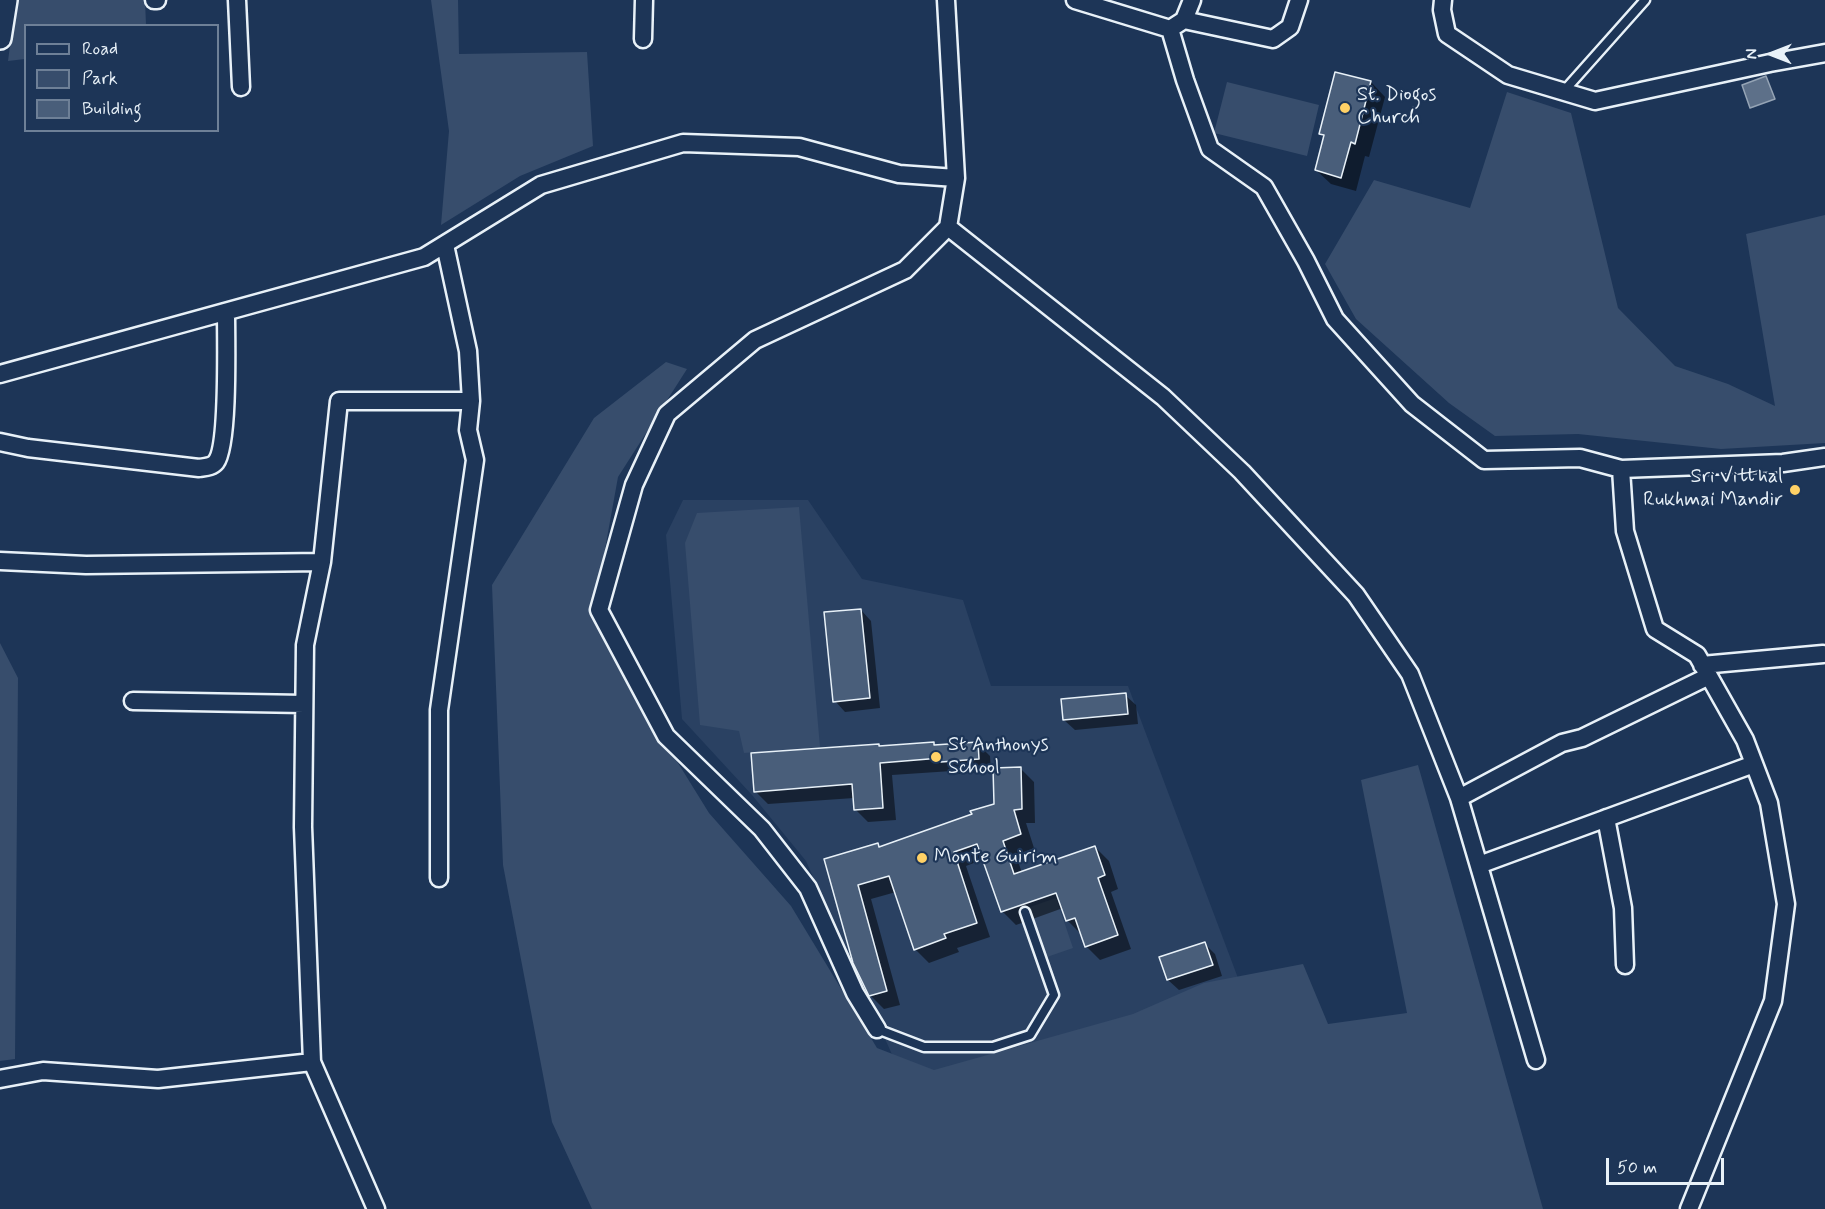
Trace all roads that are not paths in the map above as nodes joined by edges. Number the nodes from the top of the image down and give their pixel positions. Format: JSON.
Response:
{"nodes":[{"id":1,"x":6,"y":0,"type":"edge"},
{"id":2,"x":237,"y":0,"type":"edge"},
{"id":3,"x":644,"y":0,"type":"edge"},
{"id":4,"x":946,"y":0,"type":"edge"},
{"id":5,"x":1074,"y":0,"type":"edge"},
{"id":6,"x":1192,"y":0,"type":"edge"},
{"id":7,"x":1299,"y":0,"type":"edge"},
{"id":8,"x":1443,"y":0,"type":"edge"},
{"id":9,"x":1645,"y":0,"type":"edge"},
{"id":10,"x":1177,"y":24,"type":"junction"},
{"id":11,"x":0,"y":38,"type":"edge"},
{"id":12,"x":643,"y":39,"type":"dead end"},
{"id":13,"x":1825,"y":53,"type":"edge"},
{"id":14,"x":241,"y":87,"type":"dead end"},
{"id":15,"x":1564,"y":92,"type":"junction"},
{"id":16,"x":956,"y":178,"type":"junction"},
{"id":17,"x":948,"y":227,"type":"junction"},
{"id":18,"x":445,"y":244,"type":"junction"},
{"id":19,"x":226,"y":312,"type":"junction"},
{"id":20,"x":0,"y":374,"type":"edge"},
{"id":21,"x":471,"y":401,"type":"junction"},
{"id":22,"x":0,"y":442,"type":"edge"},
{"id":23,"x":1825,"y":457,"type":"edge"},
{"id":24,"x":1620,"y":469,"type":"junction"},
{"id":25,"x":0,"y":561,"type":"edge"},
{"id":26,"x":322,"y":562,"type":"junction"},
{"id":27,"x":1823,"y":654,"type":"dead end"},
{"id":28,"x":1706,"y":671,"type":"junction"},
{"id":29,"x":133,"y":701,"type":"dead end"},
{"id":30,"x":304,"y":704,"type":"junction"},
{"id":31,"x":1754,"y":764,"type":"junction"},
{"id":32,"x":1459,"y":798,"type":"junction"},
{"id":33,"x":1606,"y":818,"type":"junction"},
{"id":34,"x":1479,"y":865,"type":"junction"},
{"id":35,"x":439,"y":878,"type":"dead end"},
{"id":36,"x":1025,"y":912,"type":"dead end"},
{"id":37,"x":1625,"y":965,"type":"dead end"},
{"id":38,"x":877,"y":1029,"type":"joint"},
{"id":39,"x":1536,"y":1060,"type":"dead end"},
{"id":40,"x":312,"y":1062,"type":"junction"},
{"id":41,"x":0,"y":1079,"type":"edge"},
{"id":42,"x":376,"y":1209,"type":"edge"},
{"id":43,"x":1689,"y":1209,"type":"edge"}],
"edges":[{"from":1,"to":11,"type":"street"},
{"from":2,"to":14,"type":"street"},
{"from":3,"to":12,"type":"street"},
{"from":4,"to":16,"type":"street"},
{"from":5,"to":10,"type":"street"},
{"from":6,"to":10,"type":"street"},
{"from":7,"to":10,"type":"street"},
{"from":8,"to":15,"type":"street"},
{"from":9,"to":15,"type":"lane"},
{"from":10,"to":24,"type":"street"},
{"from":13,"to":15,"type":"street"},
{"from":16,"to":17,"type":"street"},
{"from":16,"to":18,"type":"street"},
{"from":17,"to":32,"type":"street"},
{"from":17,"to":38,"type":"street"},
{"from":18,"to":19,"type":"street"},
{"from":18,"to":21,"type":"street"},
{"from":19,"to":20,"type":"street"},
{"from":19,"to":22,"type":"street"},
{"from":21,"to":26,"type":"street"},
{"from":21,"to":35,"type":"street"},
{"from":23,"to":24,"type":"street"},
{"from":24,"to":28,"type":"street"},
{"from":25,"to":26,"type":"street"},
{"from":26,"to":30,"type":"street"},
{"from":27,"to":28,"type":"street"},
{"from":28,"to":31,"type":"street"},
{"from":28,"to":32,"type":"street"},
{"from":29,"to":30,"type":"street"},
{"from":30,"to":40,"type":"street"},
{"from":31,"to":33,"type":"street"},
{"from":31,"to":43,"type":"street"},
{"from":32,"to":34,"type":"street"},
{"from":33,"to":34,"type":"street"},
{"from":33,"to":37,"type":"street"},
{"from":34,"to":39,"type":"street"},
{"from":36,"to":38,"type":"lane"},
{"from":40,"to":41,"type":"street"},
{"from":40,"to":42,"type":"street"}]}
